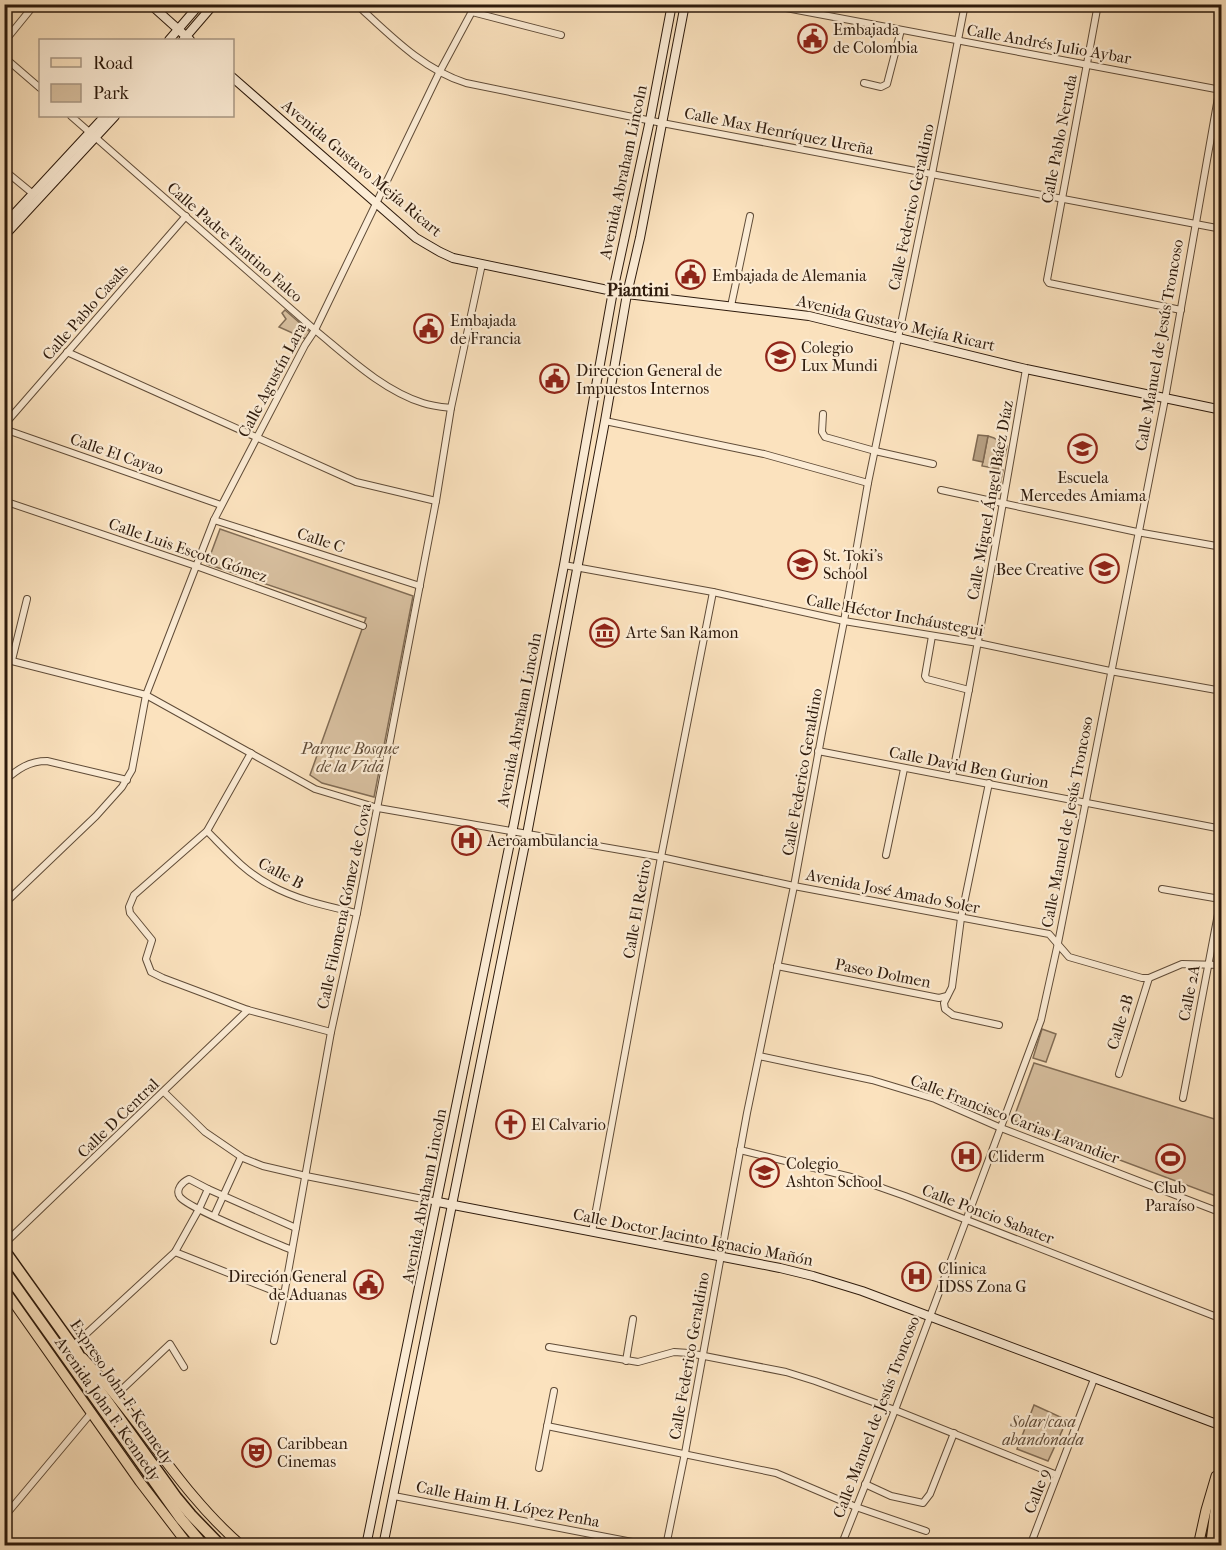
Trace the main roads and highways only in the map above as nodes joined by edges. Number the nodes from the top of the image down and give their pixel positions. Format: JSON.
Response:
{"nodes":[{"id":1,"x":150,"y":4,"type":"edge"},
{"id":2,"x":200,"y":4,"type":"edge"},
{"id":3,"x":214,"y":4,"type":"edge"},
{"id":4,"x":672,"y":4,"type":"edge"},
{"id":5,"x":685,"y":4,"type":"edge"},
{"id":6,"x":178,"y":30,"type":"junction"},
{"id":7,"x":170,"y":39,"type":"edge"},
{"id":8,"x":187,"y":39,"type":"edge"},
{"id":9,"x":234,"y":79,"type":"edge"},
{"id":10,"x":104,"y":117,"type":"edge"},
{"id":11,"x":114,"y":117,"type":"edge"},
{"id":12,"x":93,"y":134,"type":"junction"},
{"id":13,"x":4,"y":225,"type":"edge"},
{"id":14,"x":4,"y":236,"type":"edge"},
{"id":15,"x":613,"y":291,"type":"junction"},
{"id":16,"x":627,"y":294,"type":"junction"},
{"id":17,"x":1221,"y":410,"type":"edge"},
{"id":18,"x":438,"y":1202,"type":"junction"},
{"id":19,"x":453,"y":1205,"type":"junction"},
{"id":20,"x":4,"y":1250,"type":"edge"},
{"id":21,"x":4,"y":1270,"type":"edge"},
{"id":22,"x":4,"y":1289,"type":"edge"},
{"id":23,"x":75,"y":1349,"type":"junction"},
{"id":24,"x":1221,"y":1426,"type":"edge"},
{"id":25,"x":1221,"y":1460,"type":"edge"},
{"id":26,"x":187,"y":1545,"type":"edge"},
{"id":27,"x":204,"y":1545,"type":"edge"},
{"id":28,"x":221,"y":1545,"type":"edge"},
{"id":29,"x":242,"y":1545,"type":"edge"},
{"id":30,"x":366,"y":1545,"type":"edge"},
{"id":31,"x":383,"y":1545,"type":"edge"},
{"id":32,"x":1198,"y":1545,"type":"edge"},
{"id":33,"x":1211,"y":1545,"type":"edge"}],
"edges":[{"from":1,"to":6,"type":"main road"},
{"from":2,"to":6,"type":"main road"},
{"from":3,"to":8,"type":"main road"},
{"from":4,"to":15,"type":"main road","name":"Avenida Abraham Lincoln"},
{"from":5,"to":16,"type":"main road","name":"Avenida Abraham Lincoln"},
{"from":6,"to":7,"type":"main road"},
{"from":6,"to":8,"type":"main road"},
{"from":9,"to":15,"type":"main road","name":"Avenida Gustavo Mejía Ricart"},
{"from":10,"to":12,"type":"main road"},
{"from":11,"to":12,"type":"main road"},
{"from":12,"to":13,"type":"main road"},
{"from":12,"to":14,"type":"main road"},
{"from":15,"to":16,"type":"main road","name":"Avenida Gustavo Mejía Ricart"},
{"from":15,"to":18,"type":"main road","name":"Avenida Abraham Lincoln"},
{"from":16,"to":17,"type":"main road","name":"Avenida Gustavo Mejía Ricart"},
{"from":16,"to":19,"type":"main road","name":"Avenida Abraham Lincoln"},
{"from":18,"to":19,"type":"main road","name":"Calle Doctor Jacinto Ignacio Mañón"},
{"from":18,"to":30,"type":"main road","name":"Avenida Abraham Lincoln"},
{"from":19,"to":24,"type":"main road","name":"Calle Doctor Jacinto Ignacio Mañón"},
{"from":19,"to":31,"type":"main road","name":"Avenida Abraham Lincoln"},
{"from":20,"to":23,"type":"highway","name":"Expreso John F. Kennedy"},
{"from":21,"to":27,"type":"highway","name":"Expreso John F. Kennedy"},
{"from":22,"to":26,"type":"main road","name":"Avenida John F. Kennedy"},
{"from":23,"to":28,"type":"highway","name":"Expreso John F. Kennedy"},
{"from":23,"to":29,"type":"main road","name":"Avenida John F. Kennedy"},
{"from":25,"to":32,"type":"main road"},
{"from":25,"to":33,"type":"highway"}]}
